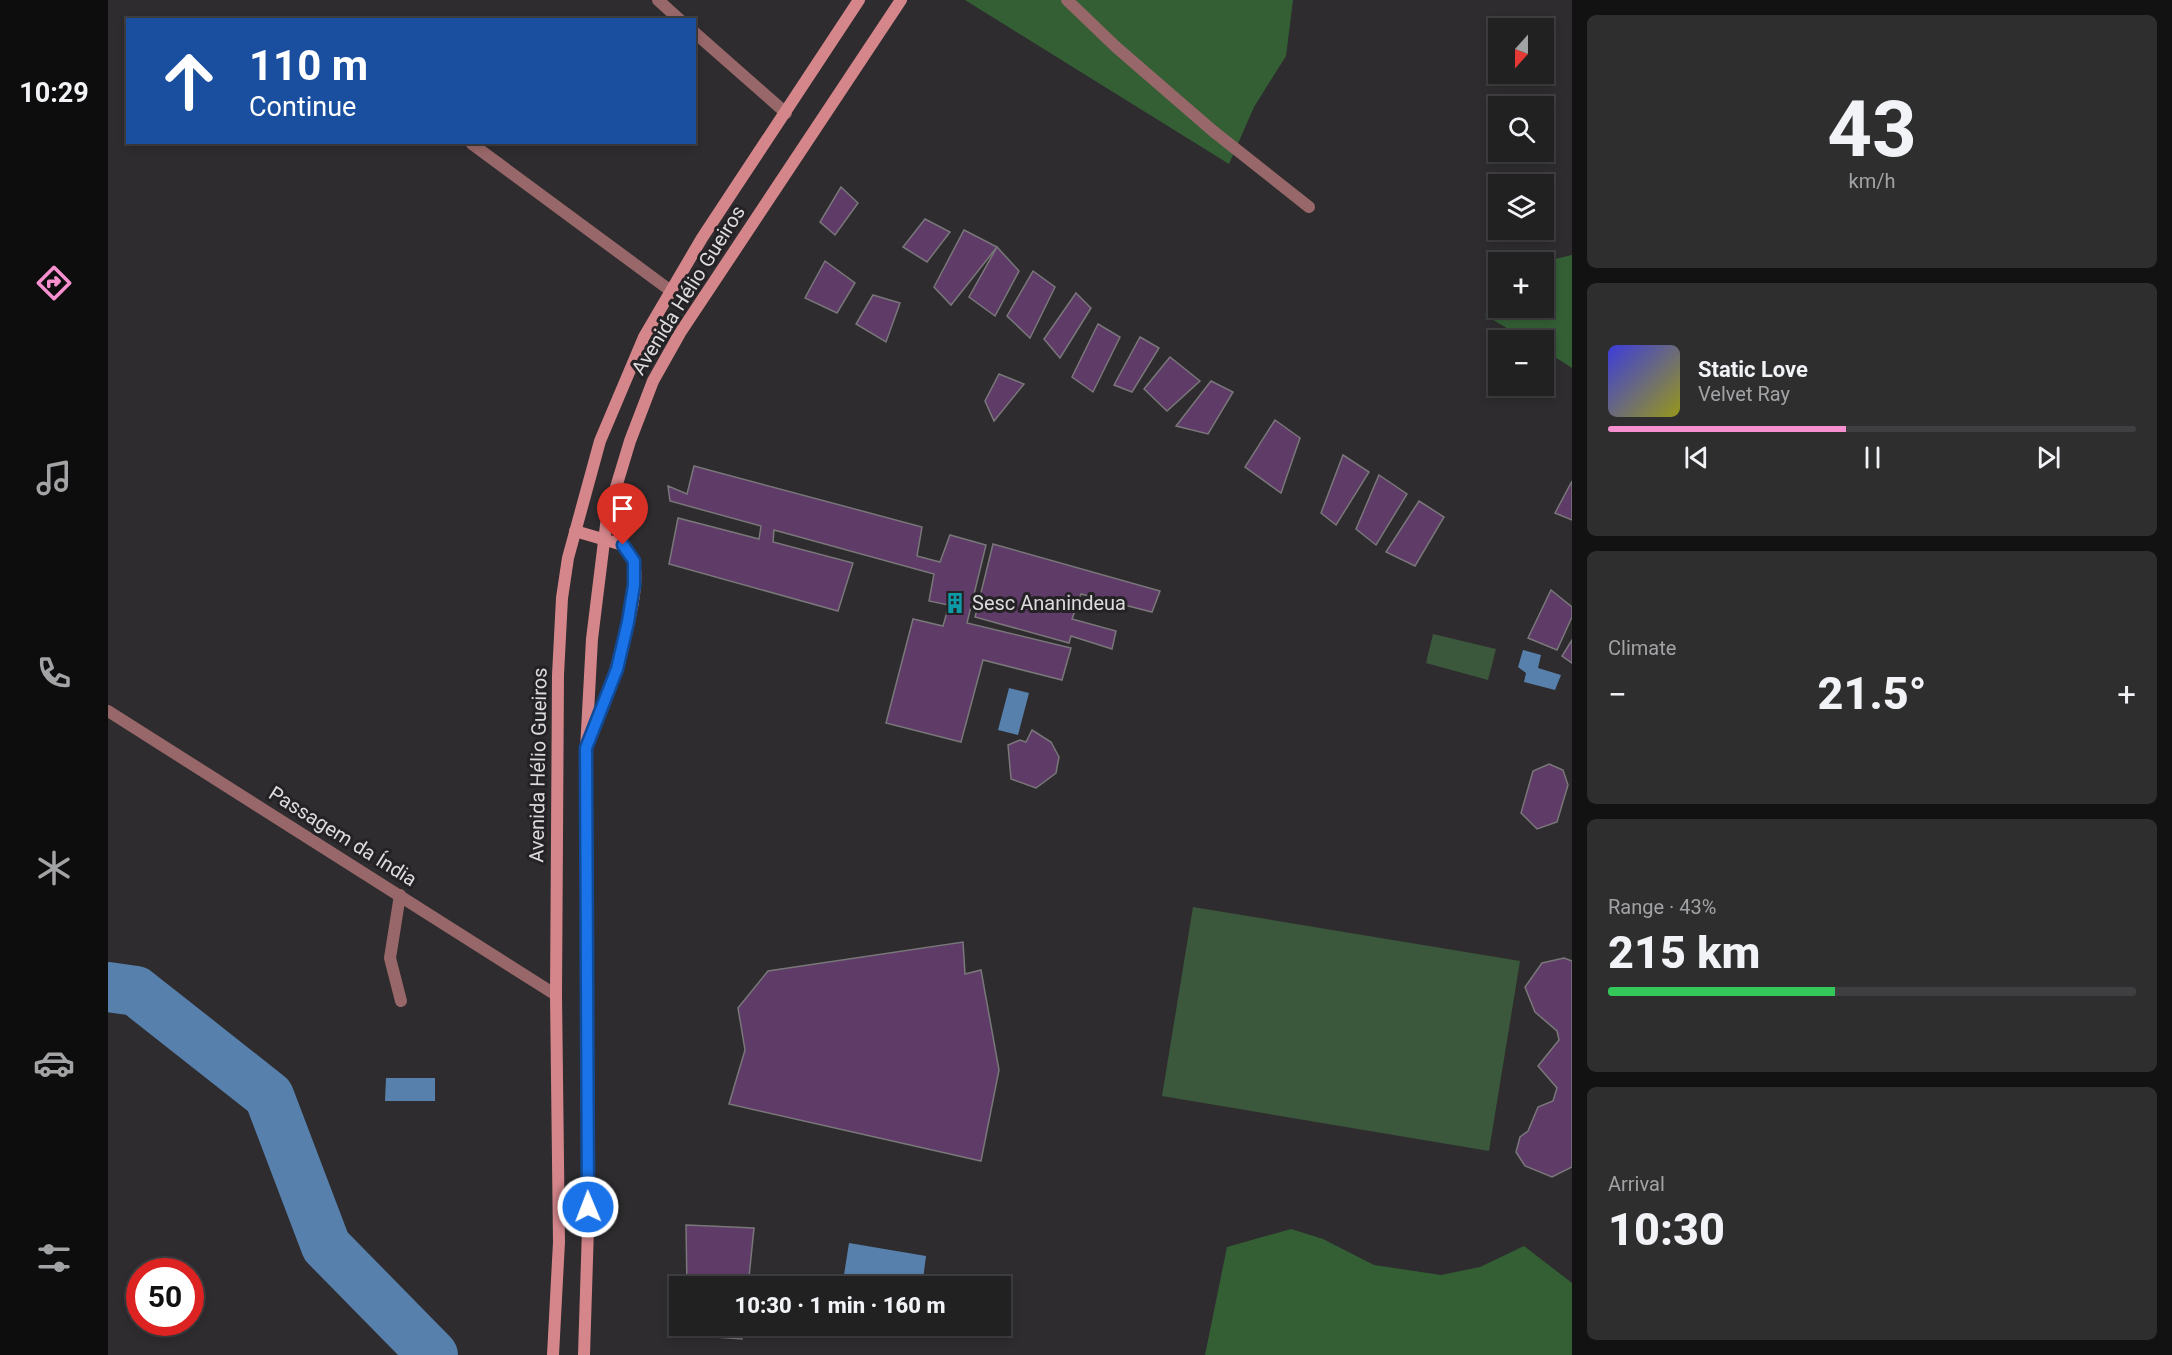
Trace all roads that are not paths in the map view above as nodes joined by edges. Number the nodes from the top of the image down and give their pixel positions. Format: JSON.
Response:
{"nodes":[{"id":1,"x":658,"y":0,"type":"edge"},
{"id":2,"x":859,"y":0,"type":"edge"},
{"id":3,"x":901,"y":0,"type":"edge"},
{"id":4,"x":1067,"y":0,"type":"edge"},
{"id":5,"x":678,"y":18,"type":"edge"},
{"id":6,"x":696,"y":34,"type":"edge"},
{"id":7,"x":786,"y":113,"type":"junction"},
{"id":8,"x":472,"y":144,"type":"dead end"},
{"id":9,"x":1309,"y":207,"type":"dead end"},
{"id":10,"x":671,"y":291,"type":"junction"},
{"id":11,"x":575,"y":531,"type":"junction"},
{"id":12,"x":603,"y":540,"type":"junction"},
{"id":13,"x":108,"y":711,"type":"edge"},
{"id":14,"x":586,"y":748,"type":"junction"},
{"id":15,"x":400,"y":895,"type":"junction"},
{"id":16,"x":556,"y":995,"type":"junction"},
{"id":17,"x":400,"y":1001,"type":"dead end"},
{"id":18,"x":553,"y":1355,"type":"edge"},
{"id":19,"x":584,"y":1355,"type":"edge"}],
"edges":[{"from":1,"to":5,"type":"street"},
{"from":2,"to":7,"type":"main road","name":"Avenida Hélio Gueiros"},
{"from":3,"to":12,"type":"main road","name":"Avenida Hélio Gueiros"},
{"from":4,"to":9,"type":"street"},
{"from":6,"to":7,"type":"street"},
{"from":7,"to":10,"type":"main road","name":"Avenida Hélio Gueiros"},
{"from":8,"to":10,"type":"street"},
{"from":10,"to":11,"type":"main road","name":"Avenida Hélio Gueiros"},
{"from":11,"to":12,"type":"main road"},
{"from":11,"to":16,"type":"main road","name":"Avenida Hélio Gueiros"},
{"from":12,"to":14,"type":"main road","name":"Avenida Hélio Gueiros"},
{"from":12,"to":14,"type":"main road"},
{"from":13,"to":15,"type":"street","name":"Passagem da Índia"},
{"from":14,"to":19,"type":"main road","name":"Avenida Hélio Gueiros"},
{"from":15,"to":16,"type":"street","name":"Passagem da Índia"},
{"from":15,"to":17,"type":"street"},
{"from":16,"to":18,"type":"main road","name":"Avenida Hélio Gueiros"}]}
